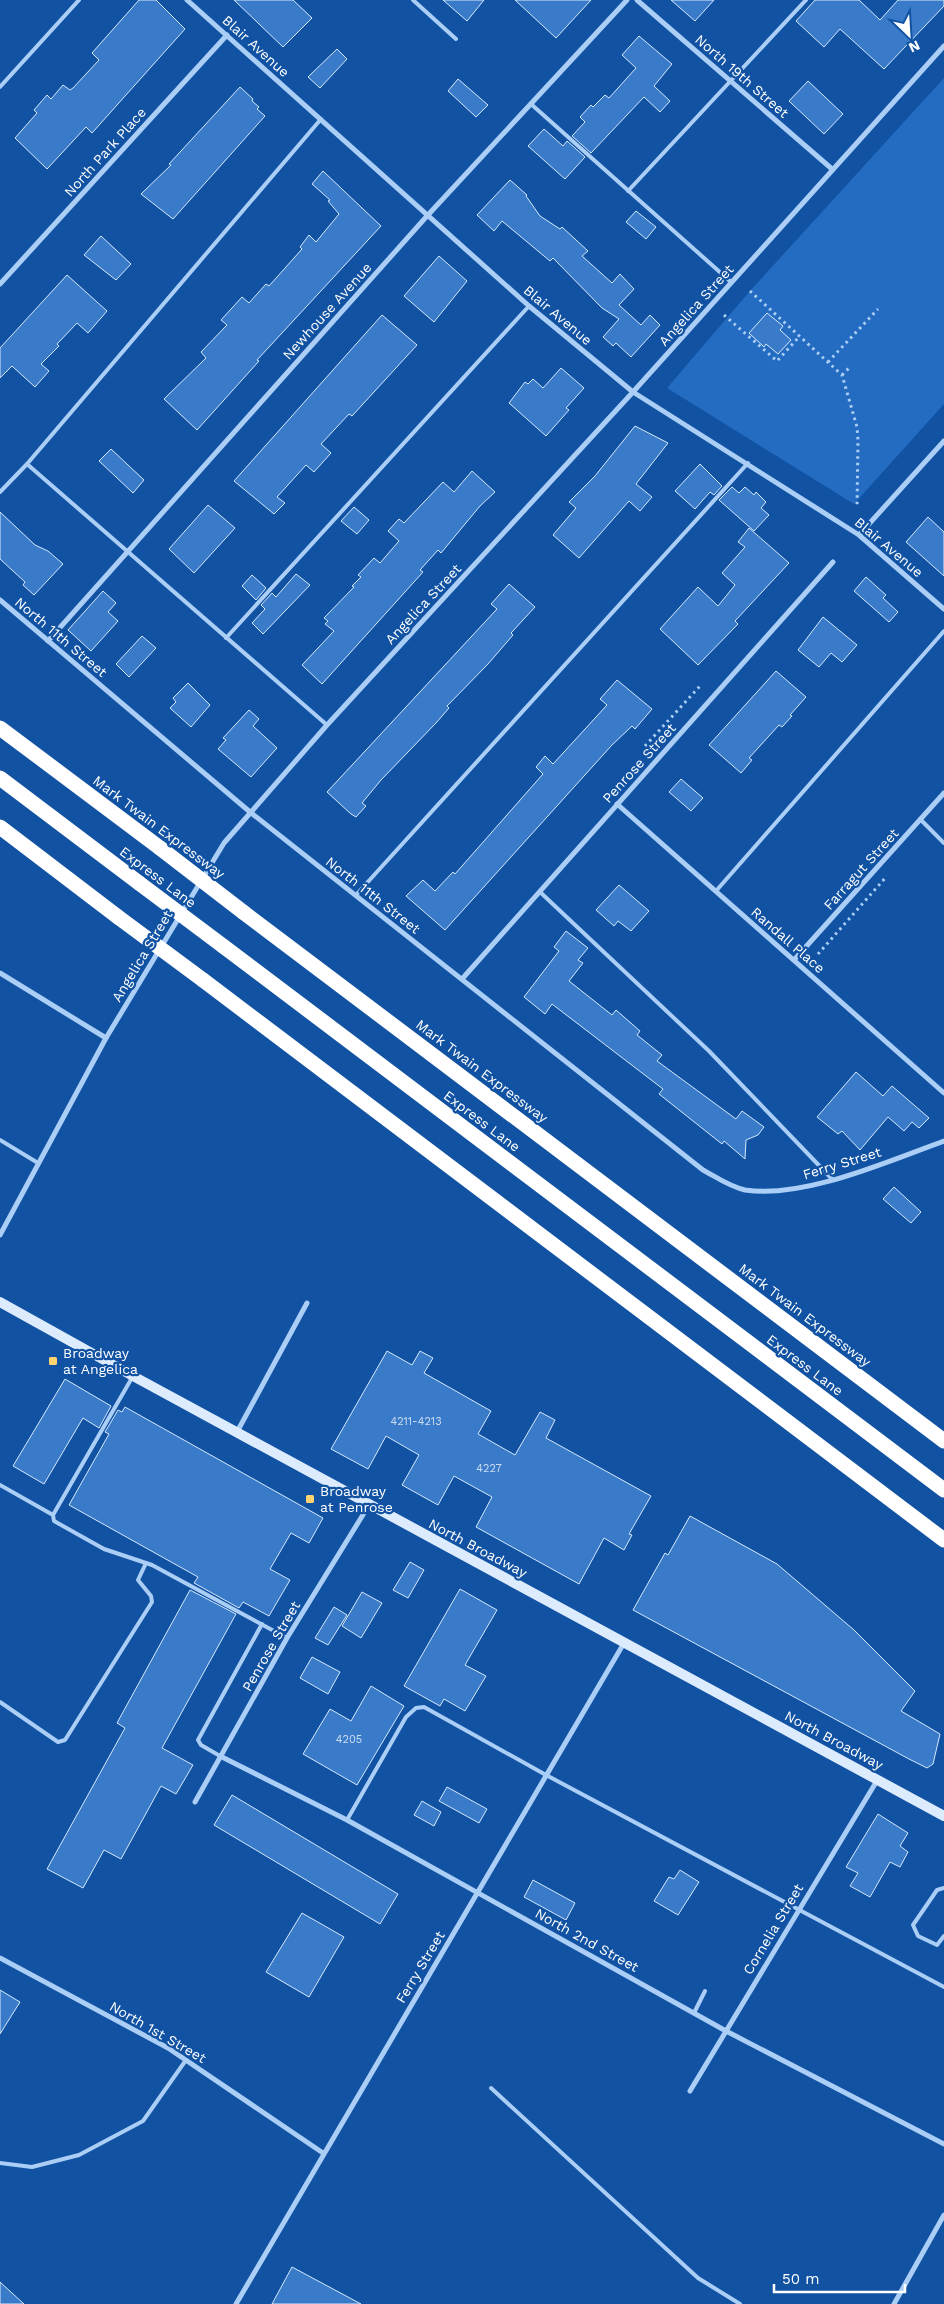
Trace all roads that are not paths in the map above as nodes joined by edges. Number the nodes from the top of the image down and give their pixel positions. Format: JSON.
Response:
{"nodes":[{"id":1,"x":79,"y":0,"type":"edge"},
{"id":2,"x":187,"y":0,"type":"edge"},
{"id":3,"x":413,"y":0,"type":"edge"},
{"id":4,"x":627,"y":0,"type":"edge"},
{"id":5,"x":637,"y":0,"type":"edge"},
{"id":6,"x":806,"y":0,"type":"edge"},
{"id":7,"x":226,"y":35,"type":"junction"},
{"id":8,"x":456,"y":39,"type":"dead end"},
{"id":9,"x":944,"y":46,"type":"edge"},
{"id":10,"x":730,"y":81,"type":"junction"},
{"id":11,"x":0,"y":87,"type":"edge"},
{"id":12,"x":531,"y":104,"type":"junction"},
{"id":13,"x":321,"y":119,"type":"junction"},
{"id":14,"x":832,"y":170,"type":"junction"},
{"id":15,"x":628,"y":191,"type":"junction"},
{"id":16,"x":428,"y":216,"type":"junction"},
{"id":17,"x":732,"y":282,"type":"junction"},
{"id":18,"x":0,"y":284,"type":"edge"},
{"id":19,"x":529,"y":306,"type":"junction"},
{"id":20,"x":633,"y":392,"type":"junction"},
{"id":21,"x":944,"y":441,"type":"edge"},
{"id":22,"x":748,"y":463,"type":"junction"},
{"id":23,"x":27,"y":464,"type":"junction"},
{"id":24,"x":0,"y":492,"type":"edge"},
{"id":25,"x":859,"y":535,"type":"junction"},
{"id":26,"x":127,"y":551,"type":"junction"},
{"id":27,"x":833,"y":562,"type":"dead end"},
{"id":28,"x":0,"y":600,"type":"edge"},
{"id":29,"x":944,"y":609,"type":"edge"},
{"id":30,"x":944,"y":630,"type":"edge"},
{"id":31,"x":226,"y":638,"type":"junction"},
{"id":32,"x":48,"y":640,"type":"junction"},
{"id":33,"x":327,"y":725,"type":"junction"},
{"id":34,"x":0,"y":728,"type":"edge"},
{"id":35,"x":0,"y":778,"type":"edge"},
{"id":36,"x":944,"y":793,"type":"edge"},
{"id":37,"x":617,"y":804,"type":"junction"},
{"id":38,"x":250,"y":812,"type":"junction"},
{"id":39,"x":920,"y":819,"type":"junction"},
{"id":40,"x":0,"y":827,"type":"edge"},
{"id":41,"x":944,"y":843,"type":"edge"},
{"id":42,"x":716,"y":891,"type":"junction"},
{"id":43,"x":540,"y":892,"type":"junction"},
{"id":44,"x":356,"y":895,"type":"junction"},
{"id":45,"x":794,"y":960,"type":"junction"},
{"id":46,"x":0,"y":973,"type":"edge"},
{"id":47,"x":462,"y":979,"type":"junction"},
{"id":48,"x":106,"y":1038,"type":"junction"},
{"id":49,"x":944,"y":1093,"type":"edge"},
{"id":50,"x":0,"y":1140,"type":"edge"},
{"id":51,"x":944,"y":1141,"type":"edge"},
{"id":52,"x":38,"y":1163,"type":"junction"},
{"id":53,"x":833,"y":1180,"type":"junction"},
{"id":54,"x":744,"y":1190,"type":"joint"},
{"id":55,"x":0,"y":1235,"type":"edge"},
{"id":56,"x":0,"y":1302,"type":"edge"},
{"id":57,"x":307,"y":1303,"type":"dead end"},
{"id":58,"x":133,"y":1376,"type":"junction"},
{"id":59,"x":237,"y":1432,"type":"junction"},
{"id":60,"x":944,"y":1441,"type":"edge"},
{"id":61,"x":0,"y":1485,"type":"edge"},
{"id":62,"x":944,"y":1490,"type":"edge"},
{"id":63,"x":370,"y":1504,"type":"junction"},
{"id":64,"x":53,"y":1515,"type":"junction"},
{"id":65,"x":944,"y":1540,"type":"edge"},
{"id":66,"x":146,"y":1563,"type":"junction"},
{"id":67,"x":262,"y":1624,"type":"junction"},
{"id":68,"x":287,"y":1638,"type":"junction"},
{"id":69,"x":624,"y":1642,"type":"junction"},
{"id":70,"x":0,"y":1702,"type":"edge"},
{"id":71,"x":220,"y":1756,"type":"junction"},
{"id":72,"x":546,"y":1775,"type":"junction"},
{"id":73,"x":878,"y":1779,"type":"junction"},
{"id":74,"x":196,"y":1802,"type":"dead end"},
{"id":75,"x":944,"y":1816,"type":"edge"},
{"id":76,"x":347,"y":1820,"type":"junction"},
{"id":77,"x":944,"y":1888,"type":"edge"},
{"id":78,"x":478,"y":1891,"type":"junction"},
{"id":79,"x":798,"y":1909,"type":"junction"},
{"id":80,"x":944,"y":1936,"type":"edge"},
{"id":81,"x":0,"y":1958,"type":"edge"},
{"id":82,"x":944,"y":1987,"type":"edge"},
{"id":83,"x":705,"y":1991,"type":"dead end"},
{"id":84,"x":694,"y":2013,"type":"junction"},
{"id":85,"x":726,"y":2031,"type":"junction"},
{"id":86,"x":186,"y":2060,"type":"junction"},
{"id":87,"x":491,"y":2088,"type":"dead end"},
{"id":88,"x":690,"y":2091,"type":"dead end"},
{"id":89,"x":944,"y":2144,"type":"edge"},
{"id":90,"x":323,"y":2153,"type":"junction"},
{"id":91,"x":0,"y":2163,"type":"edge"},
{"id":92,"x":944,"y":2215,"type":"edge"},
{"id":93,"x":236,"y":2304,"type":"edge"},
{"id":94,"x":740,"y":2304,"type":"edge"},
{"id":95,"x":894,"y":2304,"type":"edge"}],
"edges":[{"from":1,"to":11,"type":"lane"},
{"from":2,"to":7,"type":"street","name":"Blair Avenue"},
{"from":3,"to":8,"type":"lane"},
{"from":4,"to":12,"type":"street","name":"Newhouse Avenue"},
{"from":5,"to":10,"type":"street","name":"North 19th Street"},
{"from":6,"to":10,"type":"lane"},
{"from":7,"to":13,"type":"street","name":"Blair Avenue"},
{"from":7,"to":18,"type":"street","name":"North Park Place"},
{"from":9,"to":14,"type":"street","name":"Angelica Street"},
{"from":10,"to":14,"type":"street","name":"North 19th Street"},
{"from":10,"to":15,"type":"lane"},
{"from":12,"to":15,"type":"lane"},
{"from":12,"to":16,"type":"street","name":"Newhouse Avenue"},
{"from":13,"to":16,"type":"street","name":"Blair Avenue"},
{"from":13,"to":23,"type":"lane"},
{"from":14,"to":17,"type":"street","name":"Angelica Street"},
{"from":15,"to":17,"type":"lane"},
{"from":16,"to":19,"type":"street","name":"Blair Avenue"},
{"from":16,"to":26,"type":"street","name":"Newhouse Avenue"},
{"from":17,"to":20,"type":"street","name":"Angelica Street"},
{"from":19,"to":20,"type":"street","name":"Blair Avenue"},
{"from":19,"to":31,"type":"lane"},
{"from":20,"to":22,"type":"street","name":"Blair Avenue"},
{"from":20,"to":33,"type":"street","name":"Angelica Street"},
{"from":21,"to":25,"type":"street"},
{"from":22,"to":25,"type":"street","name":"Blair Avenue"},
{"from":22,"to":44,"type":"lane"},
{"from":23,"to":24,"type":"lane"},
{"from":23,"to":26,"type":"lane"},
{"from":25,"to":29,"type":"street","name":"Blair Avenue"},
{"from":26,"to":31,"type":"lane"},
{"from":26,"to":32,"type":"street","name":"Newhouse Avenue"},
{"from":27,"to":37,"type":"street","name":"Penrose Street"},
{"from":28,"to":32,"type":"street","name":"North 11th Street"},
{"from":30,"to":42,"type":"lane"},
{"from":31,"to":33,"type":"lane"},
{"from":32,"to":38,"type":"street","name":"North 11th Street"},
{"from":33,"to":38,"type":"street","name":"Angelica Street"},
{"from":34,"to":60,"type":"highway","name":"Mark Twain Expressway","bridge":true},
{"from":35,"to":62,"type":"highway","name":"Express Lane","bridge":true},
{"from":36,"to":39,"type":"street","name":"Farragut Street"},
{"from":37,"to":42,"type":"street","name":"Randall Place"},
{"from":37,"to":43,"type":"street","name":"Penrose Street"},
{"from":38,"to":44,"type":"street","name":"North 11th Street"},
{"from":38,"to":48,"type":"street","name":"Angelica Street"},
{"from":39,"to":41,"type":"lane"},
{"from":39,"to":45,"type":"street","name":"Farragut Street"},
{"from":40,"to":65,"type":"highway","bridge":true},
{"from":42,"to":45,"type":"street","name":"Randall Place"},
{"from":43,"to":47,"type":"street","name":"Penrose Street"},
{"from":43,"to":53,"type":"lane"},
{"from":44,"to":47,"type":"street","name":"North 11th Street"},
{"from":45,"to":49,"type":"street","name":"Randall Place"},
{"from":46,"to":48,"type":"street"},
{"from":47,"to":54,"type":"street","name":"North 11th Street"},
{"from":48,"to":52,"type":"street","name":"Angelica Street"},
{"from":50,"to":52,"type":"lane"},
{"from":51,"to":53,"type":"street","name":"Ferry Street"},
{"from":52,"to":55,"type":"street","name":"Angelica Street"},
{"from":53,"to":54,"type":"street","name":"Ferry Street"},
{"from":56,"to":58,"type":"main road","name":"North Broadway"},
{"from":57,"to":59,"type":"street"},
{"from":58,"to":59,"type":"main road","name":"North Broadway"},
{"from":58,"to":64,"type":"lane"},
{"from":59,"to":63,"type":"main road","name":"North Broadway"},
{"from":61,"to":64,"type":"lane"},
{"from":63,"to":68,"type":"street","name":"Penrose Street"},
{"from":63,"to":69,"type":"main road","name":"North Broadway"},
{"from":64,"to":66,"type":"lane"},
{"from":66,"to":67,"type":"lane"},
{"from":66,"to":70,"type":"lane"},
{"from":67,"to":68,"type":"lane"},
{"from":67,"to":71,"type":"lane"},
{"from":68,"to":71,"type":"street","name":"Penrose Street"},
{"from":69,"to":72,"type":"street","name":"Ferry Street"},
{"from":69,"to":73,"type":"main road","name":"North Broadway"},
{"from":71,"to":74,"type":"street","name":"Penrose Street"},
{"from":71,"to":76,"type":"street","name":"North 2nd Street"},
{"from":72,"to":76,"type":"lane"},
{"from":72,"to":78,"type":"street","name":"Ferry Street"},
{"from":72,"to":79,"type":"lane"},
{"from":73,"to":75,"type":"main road","name":"North Broadway"},
{"from":73,"to":79,"type":"street","name":"Cornelia Street"},
{"from":76,"to":78,"type":"street","name":"North 2nd Street"},
{"from":77,"to":80,"type":"lane"},
{"from":78,"to":84,"type":"street","name":"North 2nd Street"},
{"from":78,"to":90,"type":"street","name":"Ferry Street"},
{"from":79,"to":82,"type":"lane"},
{"from":79,"to":85,"type":"street","name":"Cornelia Street"},
{"from":81,"to":86,"type":"street","name":"North 1st Street"},
{"from":83,"to":84,"type":"lane"},
{"from":84,"to":85,"type":"street","name":"North 2nd Street"},
{"from":85,"to":88,"type":"street","name":"Cornelia Street"},
{"from":85,"to":89,"type":"street","name":"North 2nd Street"},
{"from":86,"to":90,"type":"street","name":"North 1st Street"},
{"from":86,"to":91,"type":"lane"},
{"from":87,"to":94,"type":"lane"},
{"from":90,"to":93,"type":"street","name":"Ferry Street"},
{"from":92,"to":95,"type":"street"}]}
